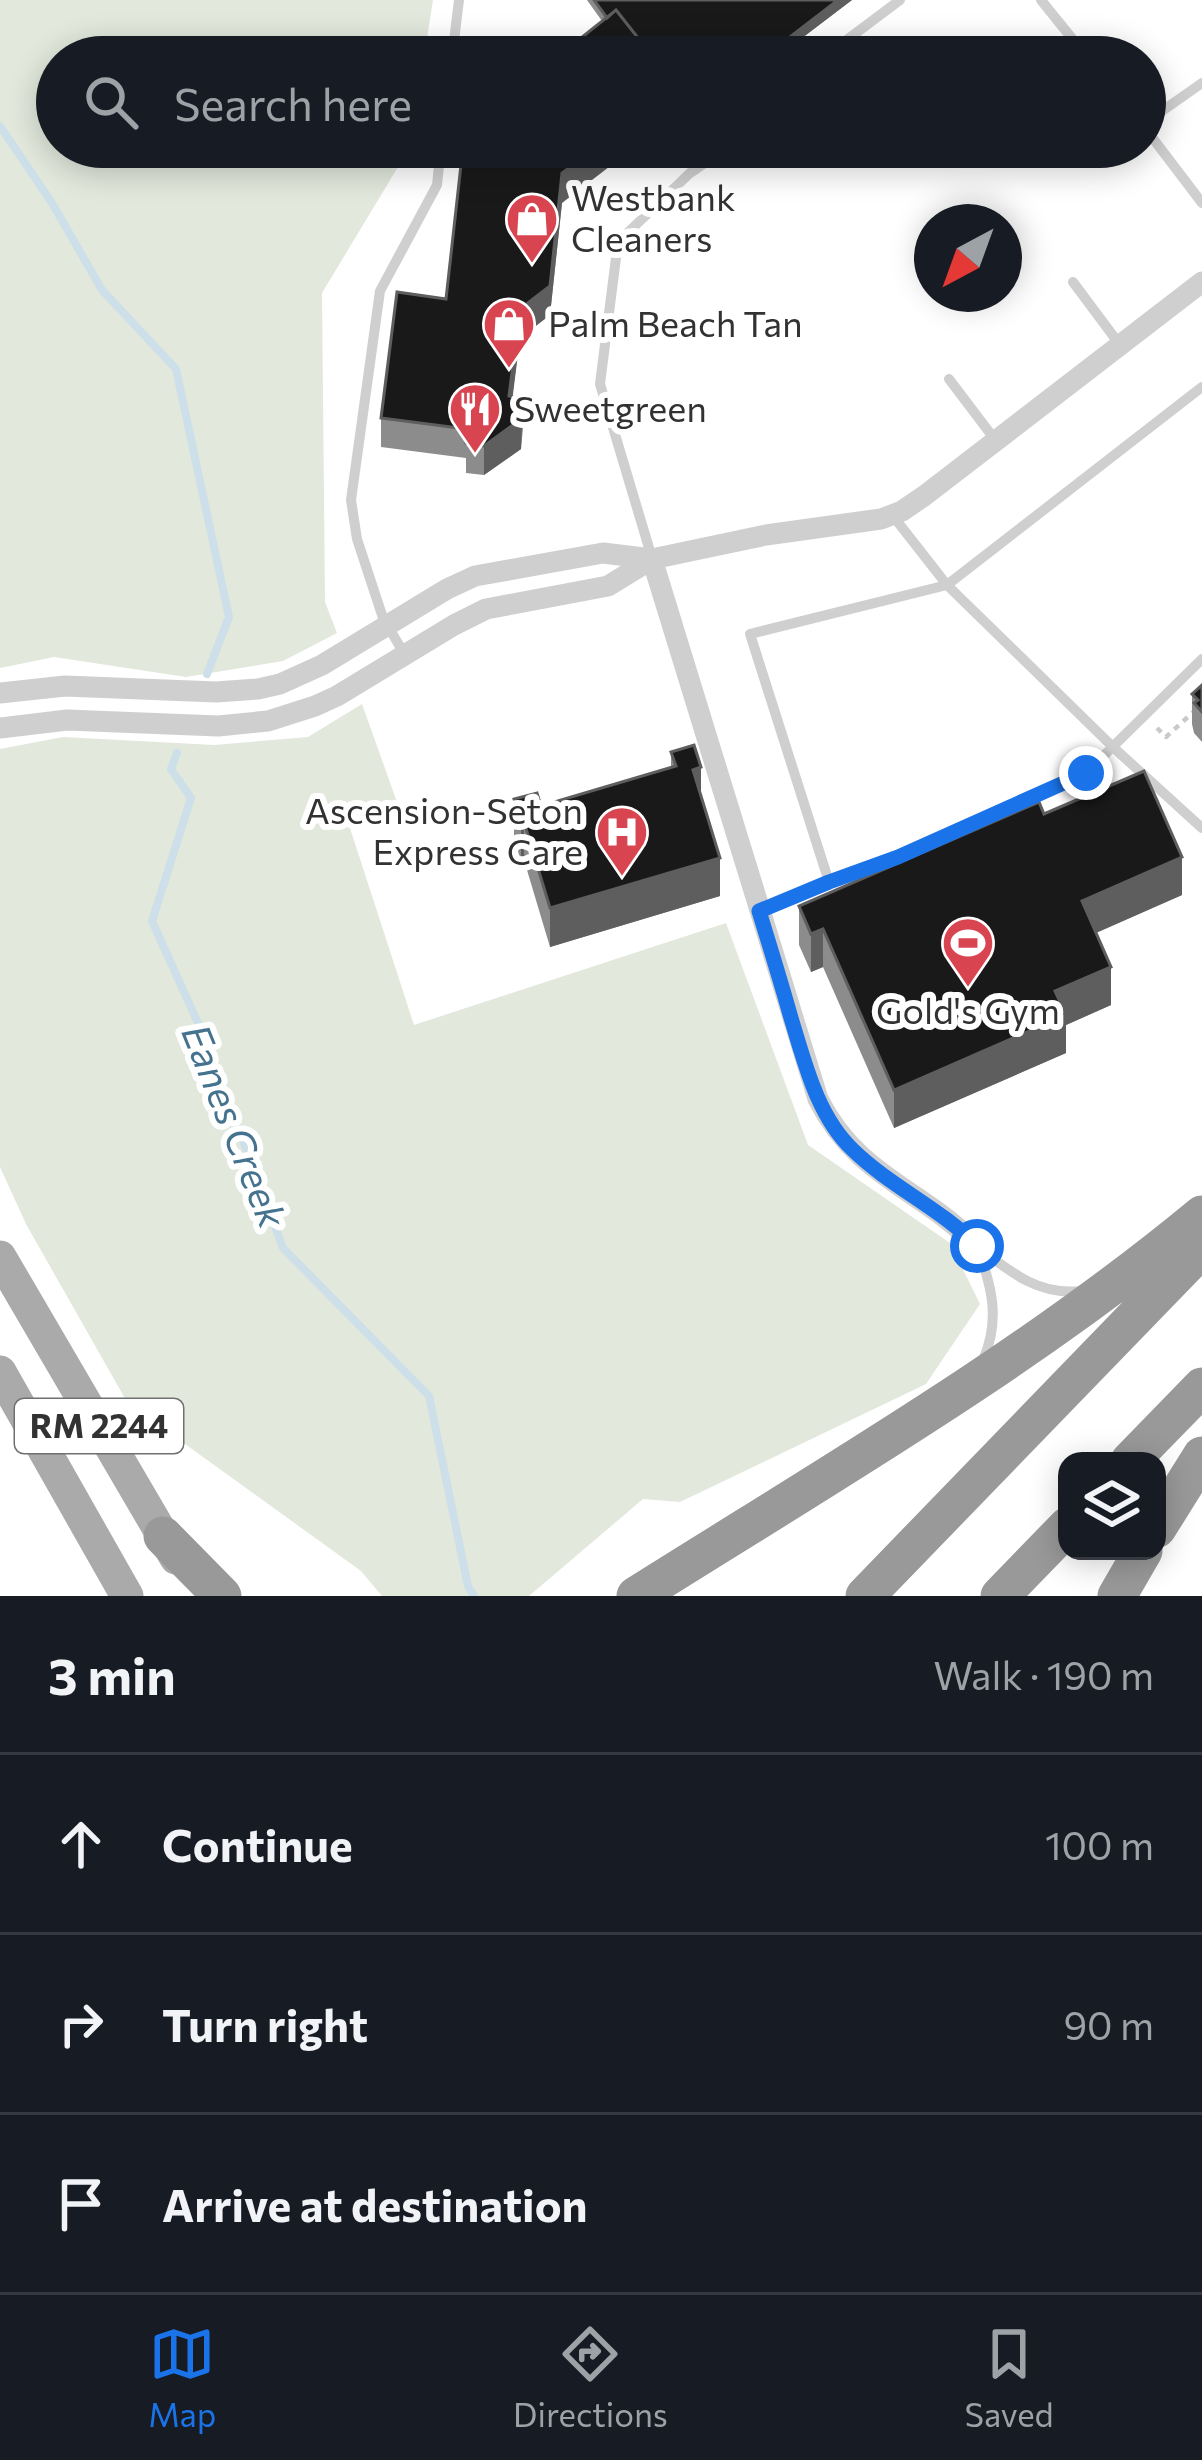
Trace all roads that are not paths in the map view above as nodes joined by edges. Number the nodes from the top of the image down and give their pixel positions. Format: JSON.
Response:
{"nodes":[{"id":1,"x":459,"y":0,"type":"edge"},
{"id":2,"x":900,"y":0,"type":"edge"},
{"id":3,"x":1041,"y":0,"type":"edge"},
{"id":4,"x":455,"y":36,"type":"edge"},
{"id":5,"x":852,"y":36,"type":"edge"},
{"id":6,"x":1071,"y":36,"type":"edge"},
{"id":7,"x":1202,"y":83,"type":"edge"},
{"id":8,"x":1166,"y":110,"type":"edge"},
{"id":9,"x":1166,"y":154,"type":"edge"},
{"id":10,"x":439,"y":168,"type":"edge"},
{"id":11,"x":697,"y":168,"type":"edge"},
{"id":12,"x":1202,"y":203,"type":"edge"},
{"id":13,"x":1202,"y":281,"type":"edge"},
{"id":14,"x":1073,"y":282,"type":"dead end"},
{"id":15,"x":1120,"y":345,"type":"junction"},
{"id":16,"x":949,"y":379,"type":"dead end"},
{"id":17,"x":1202,"y":387,"type":"edge"},
{"id":18,"x":997,"y":441,"type":"junction"},
{"id":19,"x":892,"y":515,"type":"junction"},
{"id":20,"x":652,"y":560,"type":"junction"},
{"id":21,"x":947,"y":585,"type":"junction"},
{"id":22,"x":387,"y":626,"type":"junction"},
{"id":23,"x":405,"y":655,"type":"junction"},
{"id":24,"x":1202,"y":659,"type":"edge"},
{"id":25,"x":0,"y":693,"type":"edge"},
{"id":26,"x":0,"y":728,"type":"edge"},
{"id":27,"x":1114,"y":748,"type":"junction"},
{"id":28,"x":1202,"y":828,"type":"edge"},
{"id":29,"x":829,"y":882,"type":"junction"},
{"id":30,"x":759,"y":911,"type":"junction"},
{"id":31,"x":1202,"y":1215,"type":"edge"},
{"id":32,"x":977,"y":1246,"type":"junction"},
{"id":33,"x":1202,"y":1248,"type":"edge"},
{"id":34,"x":0,"y":1257,"type":"edge"},
{"id":35,"x":1130,"y":1274,"type":"junction"},
{"id":36,"x":0,"y":1372,"type":"edge"},
{"id":37,"x":1202,"y":1387,"type":"edge"},
{"id":38,"x":964,"y":1388,"type":"junction"},
{"id":39,"x":1139,"y":1452,"type":"edge"},
{"id":40,"x":1202,"y":1456,"type":"edge"},
{"id":41,"x":1166,"y":1514,"type":"edge"},
{"id":42,"x":163,"y":1536,"type":"junction"},
{"id":43,"x":1058,"y":1536,"type":"edge"},
{"id":44,"x":1138,"y":1560,"type":"edge"},
{"id":45,"x":122,"y":1594,"type":"edge"},
{"id":46,"x":198,"y":1596,"type":"edge"},
{"id":47,"x":222,"y":1596,"type":"edge"},
{"id":48,"x":636,"y":1596,"type":"edge"},
{"id":49,"x":866,"y":1596,"type":"edge"},
{"id":50,"x":1000,"y":1596,"type":"edge"},
{"id":51,"x":1117,"y":1596,"type":"edge"}],
"edges":[{"from":1,"to":4,"type":"lane"},
{"from":2,"to":5,"type":"lane"},
{"from":3,"to":6,"type":"lane"},
{"from":7,"to":8,"type":"lane"},
{"from":9,"to":12,"type":"lane"},
{"from":10,"to":22,"type":"lane"},
{"from":11,"to":20,"type":"lane"},
{"from":13,"to":15,"type":"street"},
{"from":14,"to":15,"type":"lane"},
{"from":15,"to":18,"type":"street"},
{"from":16,"to":18,"type":"lane"},
{"from":17,"to":21,"type":"lane"},
{"from":18,"to":19,"type":"street"},
{"from":19,"to":20,"type":"street"},
{"from":19,"to":21,"type":"lane"},
{"from":20,"to":22,"type":"street"},
{"from":20,"to":23,"type":"street"},
{"from":20,"to":30,"type":"street"},
{"from":21,"to":27,"type":"lane"},
{"from":21,"to":29,"type":"lane"},
{"from":22,"to":23,"type":"lane"},
{"from":22,"to":25,"type":"street"},
{"from":23,"to":26,"type":"street"},
{"from":24,"to":27,"type":"lane"},
{"from":27,"to":28,"type":"lane"},
{"from":27,"to":29,"type":"lane"},
{"from":29,"to":30,"type":"lane"},
{"from":30,"to":32,"type":"street"},
{"from":31,"to":35,"type":"highway"},
{"from":32,"to":35,"type":"lane"},
{"from":32,"to":38,"type":"lane"},
{"from":33,"to":49,"type":"highway"},
{"from":34,"to":42,"type":"main road","number":"RM 2244"},
{"from":35,"to":38,"type":"highway"},
{"from":36,"to":45,"type":"main road","number":"RM 2244"},
{"from":37,"to":39,"type":"highway"},
{"from":38,"to":48,"type":"highway"},
{"from":40,"to":41,"type":"highway"},
{"from":42,"to":46,"type":"main road","number":"RM 2244"},
{"from":42,"to":47,"type":"highway"},
{"from":43,"to":50,"type":"highway"},
{"from":44,"to":51,"type":"highway"}]}
